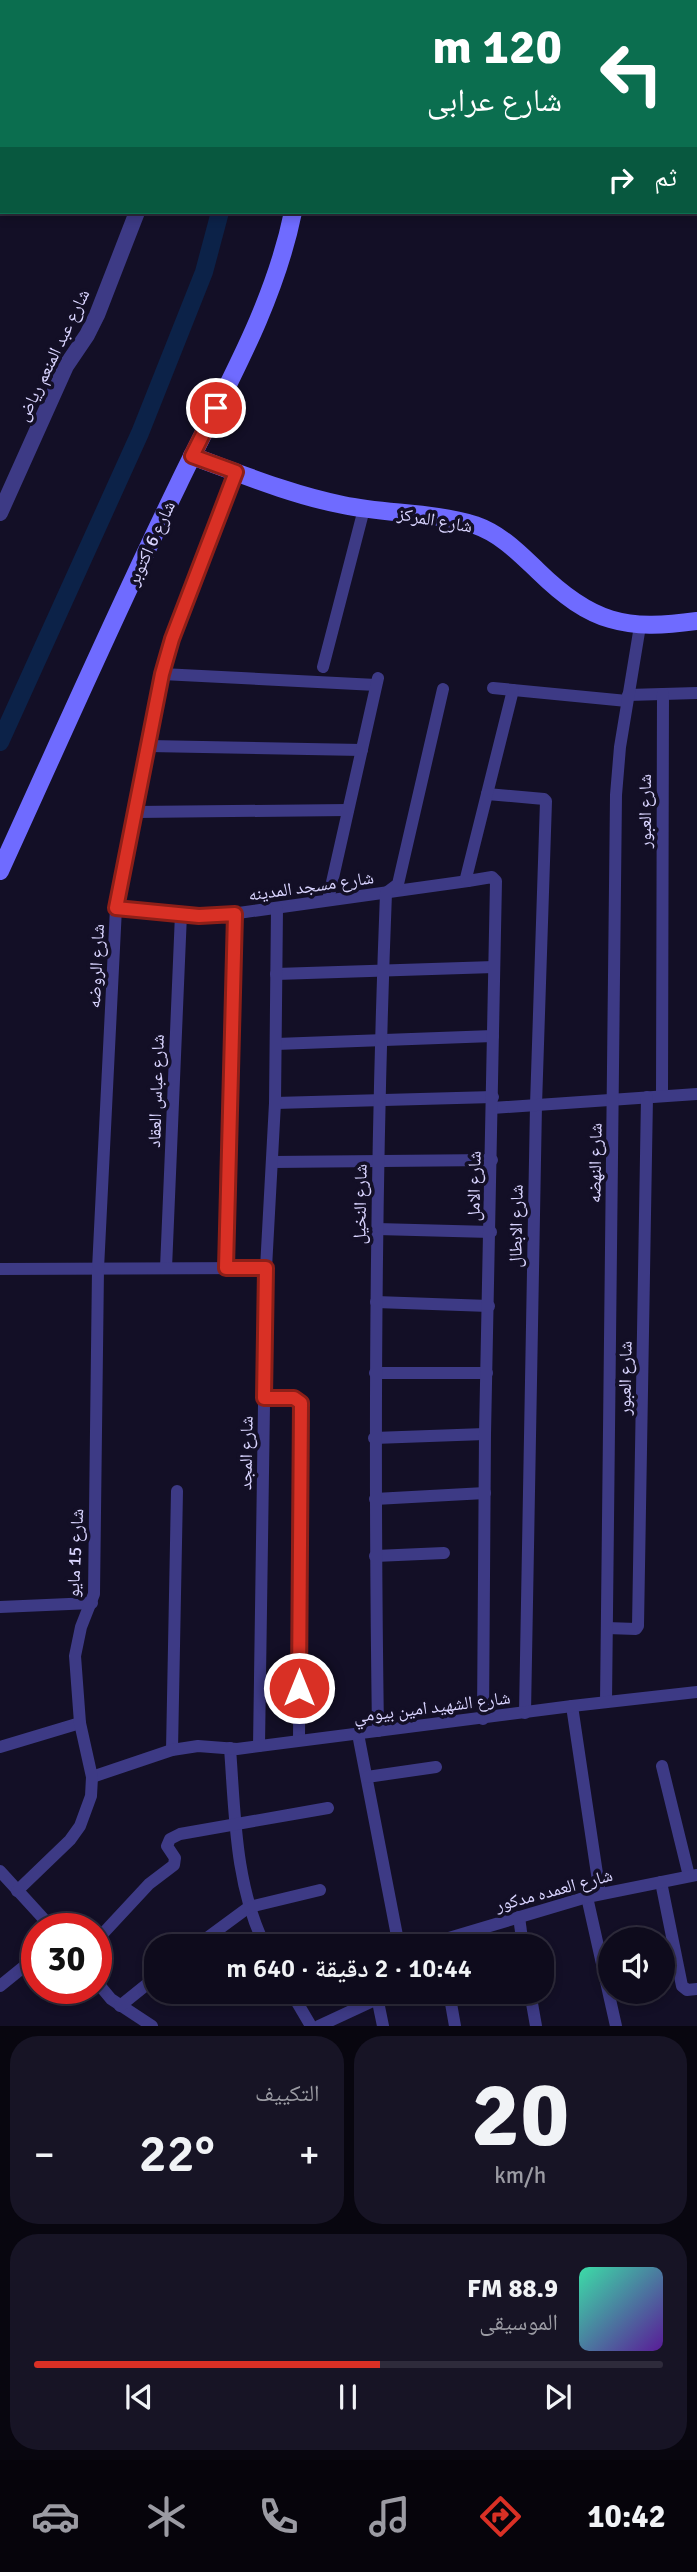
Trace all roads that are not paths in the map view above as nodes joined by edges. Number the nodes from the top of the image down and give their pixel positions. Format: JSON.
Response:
{"nodes":[{"id":1,"x":136,"y":214,"type":"edge"},
{"id":2,"x":292,"y":214,"type":"edge"},
{"id":3,"x":192,"y":456,"type":"junction"},
{"id":4,"x":236,"y":472,"type":"junction"},
{"id":5,"x":364,"y":509,"type":"junction"},
{"id":6,"x":0,"y":513,"type":"edge"},
{"id":7,"x":697,"y":621,"type":"edge"},
{"id":8,"x":640,"y":626,"type":"junction"},
{"id":9,"x":323,"y":667,"type":"dead end"},
{"id":10,"x":162,"y":674,"type":"junction"},
{"id":11,"x":493,"y":688,"type":"dead end"},
{"id":12,"x":443,"y":689,"type":"dead end"},
{"id":13,"x":513,"y":690,"type":"junction"},
{"id":14,"x":697,"y":692,"type":"edge"},
{"id":15,"x":663,"y":694,"type":"junction"},
{"id":16,"x":627,"y":698,"type":"junction"},
{"id":17,"x":149,"y":746,"type":"junction"},
{"id":18,"x":362,"y":750,"type":"junction"},
{"id":19,"x":487,"y":794,"type":"junction"},
{"id":20,"x":348,"y":810,"type":"junction"},
{"id":21,"x":135,"y":813,"type":"junction"},
{"id":22,"x":0,"y":871,"type":"edge"},
{"id":23,"x":468,"y":881,"type":"junction"},
{"id":24,"x":386,"y":893,"type":"junction"},
{"id":25,"x":328,"y":900,"type":"junction"},
{"id":26,"x":116,"y":908,"type":"junction"},
{"id":27,"x":277,"y":908,"type":"junction"},
{"id":28,"x":181,"y":914,"type":"junction"},
{"id":29,"x":235,"y":914,"type":"junction"},
{"id":30,"x":494,"y":967,"type":"junction"},
{"id":31,"x":383,"y":970,"type":"junction"},
{"id":32,"x":276,"y":974,"type":"junction"},
{"id":33,"x":493,"y":1036,"type":"junction"},
{"id":34,"x":380,"y":1040,"type":"junction"},
{"id":35,"x":276,"y":1044,"type":"junction"},
{"id":36,"x":697,"y":1094,"type":"edge"},
{"id":37,"x":662,"y":1096,"type":"junction"},
{"id":38,"x":647,"y":1097,"type":"junction"},
{"id":39,"x":613,"y":1099,"type":"junction"},
{"id":40,"x":379,"y":1100,"type":"junction"},
{"id":41,"x":275,"y":1102,"type":"junction"},
{"id":42,"x":493,"y":1102,"type":"junction"},
{"id":43,"x":536,"y":1105,"type":"junction"},
{"id":44,"x":492,"y":1160,"type":"junction"},
{"id":45,"x":378,"y":1161,"type":"junction"},
{"id":46,"x":272,"y":1162,"type":"junction"},
{"id":47,"x":377,"y":1229,"type":"junction"},
{"id":48,"x":491,"y":1232,"type":"junction"},
{"id":49,"x":166,"y":1268,"type":"junction"},
{"id":50,"x":226,"y":1268,"type":"junction"},
{"id":51,"x":266,"y":1268,"type":"junction"},
{"id":52,"x":0,"y":1269,"type":"edge"},
{"id":53,"x":98,"y":1269,"type":"junction"},
{"id":54,"x":376,"y":1303,"type":"junction"},
{"id":55,"x":489,"y":1306,"type":"junction"},
{"id":56,"x":375,"y":1373,"type":"junction"},
{"id":57,"x":487,"y":1373,"type":"junction"},
{"id":58,"x":264,"y":1398,"type":"junction"},
{"id":59,"x":485,"y":1434,"type":"junction"},
{"id":60,"x":374,"y":1438,"type":"junction"},
{"id":61,"x":177,"y":1491,"type":"dead end"},
{"id":62,"x":485,"y":1493,"type":"junction"},
{"id":63,"x":375,"y":1499,"type":"junction"},
{"id":64,"x":444,"y":1553,"type":"dead end"},
{"id":65,"x":376,"y":1556,"type":"junction"},
{"id":66,"x":92,"y":1603,"type":"junction"},
{"id":67,"x":0,"y":1607,"type":"edge"},
{"id":68,"x":607,"y":1628,"type":"junction"},
{"id":69,"x":697,"y":1692,"type":"edge"},
{"id":70,"x":606,"y":1702,"type":"junction"},
{"id":71,"x":572,"y":1706,"type":"junction"},
{"id":72,"x":525,"y":1713,"type":"junction"},
{"id":73,"x":483,"y":1719,"type":"junction"},
{"id":74,"x":80,"y":1723,"type":"junction"},
{"id":75,"x":378,"y":1731,"type":"junction"},
{"id":76,"x":358,"y":1734,"type":"junction"},
{"id":77,"x":299,"y":1740,"type":"junction"},
{"id":78,"x":259,"y":1746,"type":"junction"},
{"id":79,"x":0,"y":1747,"type":"edge"},
{"id":80,"x":230,"y":1748,"type":"junction"},
{"id":81,"x":172,"y":1750,"type":"junction"},
{"id":82,"x":662,"y":1766,"type":"dead end"},
{"id":83,"x":436,"y":1767,"type":"dead end"},
{"id":84,"x":92,"y":1777,"type":"junction"},
{"id":85,"x":367,"y":1777,"type":"junction"},
{"id":86,"x":328,"y":1808,"type":"dead end"},
{"id":87,"x":236,"y":1824,"type":"junction"},
{"id":88,"x":0,"y":1871,"type":"edge"},
{"id":89,"x":693,"y":1875,"type":"edge"},
{"id":90,"x":661,"y":1882,"type":"junction"},
{"id":91,"x":320,"y":1890,"type":"dead end"},
{"id":92,"x":18,"y":1891,"type":"junction"},
{"id":93,"x":600,"y":1895,"type":"junction"},
{"id":94,"x":587,"y":1897,"type":"junction"},
{"id":95,"x":249,"y":1907,"type":"junction"},
{"id":96,"x":38,"y":1913,"type":"edge"},
{"id":97,"x":519,"y":1917,"type":"junction"},
{"id":98,"x":112,"y":1924,"type":"edge"},
{"id":99,"x":212,"y":1934,"type":"edge"},
{"id":100,"x":260,"y":1934,"type":"edge"},
{"id":101,"x":397,"y":1934,"type":"edge"},
{"id":102,"x":468,"y":1934,"type":"edge"},
{"id":103,"x":521,"y":1934,"type":"edge"},
{"id":104,"x":21,"y":1969,"type":"edge"},
{"id":105,"x":0,"y":1986,"type":"edge"},
{"id":106,"x":144,"y":1987,"type":"edge"},
{"id":107,"x":697,"y":1989,"type":"edge"},
{"id":108,"x":112,"y":1998,"type":"edge"},
{"id":109,"x":298,"y":2004,"type":"edge"},
{"id":110,"x":360,"y":2004,"type":"edge"},
{"id":111,"x":379,"y":2004,"type":"edge"},
{"id":112,"x":451,"y":2004,"type":"edge"},
{"id":113,"x":532,"y":2004,"type":"edge"},
{"id":114,"x":120,"y":2006,"type":"junction"},
{"id":115,"x":152,"y":2026,"type":"edge"},
{"id":116,"x":311,"y":2026,"type":"edge"},
{"id":117,"x":319,"y":2026,"type":"edge"},
{"id":118,"x":383,"y":2026,"type":"edge"},
{"id":119,"x":455,"y":2026,"type":"edge"},
{"id":120,"x":536,"y":2026,"type":"edge"},
{"id":121,"x":616,"y":2026,"type":"edge"}],
"edges":[{"from":1,"to":6,"type":"street","name":"شارع عبد المنعم رياض"},
{"from":2,"to":3,"type":"main road","name":"شارع 6 اكتوبر"},
{"from":3,"to":4,"type":"main road","name":"شارع المركز"},
{"from":3,"to":22,"type":"main road","name":"شارع 6 اكتوبر"},
{"from":4,"to":5,"type":"main road","name":"شارع المركز"},
{"from":4,"to":10,"type":"street","name":"شارع الروضه"},
{"from":5,"to":8,"type":"main road","name":"شارع المركز"},
{"from":5,"to":9,"type":"street"},
{"from":7,"to":8,"type":"main road","name":"شارع المركز"},
{"from":8,"to":16,"type":"street","name":"شارع النهضه"},
{"from":10,"to":17,"type":"street","name":"شارع الروضه"},
{"from":10,"to":18,"type":"street"},
{"from":11,"to":13,"type":"street"},
{"from":12,"to":24,"type":"street","name":"شارع النخيل"},
{"from":13,"to":16,"type":"street"},
{"from":13,"to":19,"type":"street"},
{"from":14,"to":15,"type":"street"},
{"from":15,"to":16,"type":"street"},
{"from":15,"to":37,"type":"street","name":"شارع العبور"},
{"from":16,"to":39,"type":"street","name":"شارع النهضه"},
{"from":17,"to":18,"type":"street"},
{"from":17,"to":21,"type":"street","name":"شارع الروضه"},
{"from":18,"to":20,"type":"street"},
{"from":19,"to":23,"type":"street"},
{"from":19,"to":43,"type":"street","name":"شارع الابطال"},
{"from":20,"to":21,"type":"street"},
{"from":20,"to":25,"type":"street"},
{"from":21,"to":26,"type":"street","name":"شارع الروضه"},
{"from":23,"to":24,"type":"street","name":"شارع مسجد المدينه"},
{"from":23,"to":30,"type":"street","name":"شارع الامل"},
{"from":24,"to":25,"type":"street","name":"شارع مسجد المدينه"},
{"from":24,"to":31,"type":"street","name":"شارع النخيل"},
{"from":25,"to":27,"type":"street","name":"شارع مسجد المدينه"},
{"from":26,"to":28,"type":"street","name":"شارع مسجد المدينه"},
{"from":26,"to":53,"type":"street","name":"شارع الروضه"},
{"from":27,"to":29,"type":"street","name":"شارع مسجد المدينه"},
{"from":27,"to":32,"type":"street","name":"شارع المجد"},
{"from":28,"to":29,"type":"street","name":"شارع مسجد المدينه"},
{"from":28,"to":49,"type":"street","name":"شارع عباس العقاد"},
{"from":29,"to":50,"type":"street"},
{"from":30,"to":31,"type":"street"},
{"from":30,"to":33,"type":"street","name":"شارع الامل"},
{"from":31,"to":32,"type":"street"},
{"from":31,"to":34,"type":"street","name":"شارع النخيل"},
{"from":32,"to":35,"type":"street","name":"شارع المجد"},
{"from":33,"to":34,"type":"street"},
{"from":33,"to":42,"type":"street","name":"شارع الامل"},
{"from":34,"to":35,"type":"street"},
{"from":34,"to":40,"type":"street","name":"شارع النخيل"},
{"from":35,"to":41,"type":"street","name":"شارع المجد"},
{"from":36,"to":37,"type":"street"},
{"from":37,"to":38,"type":"street"},
{"from":38,"to":39,"type":"street"},
{"from":38,"to":68,"type":"street","name":"شارع العبور"},
{"from":39,"to":43,"type":"street"},
{"from":39,"to":68,"type":"street","name":"شارع النهضه"},
{"from":40,"to":41,"type":"street"},
{"from":40,"to":42,"type":"street"},
{"from":40,"to":45,"type":"street","name":"شارع النخيل"},
{"from":41,"to":46,"type":"street","name":"شارع المجد"},
{"from":42,"to":43,"type":"street"},
{"from":42,"to":44,"type":"street","name":"شارع الامل"},
{"from":43,"to":72,"type":"street","name":"شارع الابطال"},
{"from":44,"to":45,"type":"street"},
{"from":44,"to":48,"type":"street","name":"شارع الامل"},
{"from":45,"to":46,"type":"street"},
{"from":45,"to":47,"type":"street","name":"شارع النخيل"},
{"from":46,"to":51,"type":"street","name":"شارع المجد"},
{"from":47,"to":48,"type":"street"},
{"from":47,"to":54,"type":"street","name":"شارع النخيل"},
{"from":48,"to":55,"type":"street","name":"شارع الامل"},
{"from":49,"to":50,"type":"street"},
{"from":49,"to":53,"type":"street"},
{"from":50,"to":51,"type":"street"},
{"from":51,"to":58,"type":"street","name":"شارع المجد"},
{"from":52,"to":53,"type":"street"},
{"from":53,"to":66,"type":"street","name":"شارع 15 مايو"},
{"from":54,"to":55,"type":"street"},
{"from":54,"to":56,"type":"street","name":"شارع النخيل"},
{"from":55,"to":57,"type":"street","name":"شارع الامل"},
{"from":56,"to":57,"type":"street"},
{"from":56,"to":60,"type":"street","name":"شارع النخيل"},
{"from":57,"to":59,"type":"street","name":"شارع الامل"},
{"from":58,"to":77,"type":"street"},
{"from":58,"to":78,"type":"street","name":"شارع المجد"},
{"from":59,"to":60,"type":"street"},
{"from":59,"to":62,"type":"street","name":"شارع الامل"},
{"from":60,"to":63,"type":"street","name":"شارع النخيل"},
{"from":61,"to":81,"type":"street"},
{"from":62,"to":63,"type":"street"},
{"from":62,"to":73,"type":"street","name":"شارع الامل"},
{"from":63,"to":65,"type":"street","name":"شارع النخيل"},
{"from":64,"to":65,"type":"street"},
{"from":65,"to":75,"type":"street","name":"شارع النخيل"},
{"from":66,"to":67,"type":"street"},
{"from":66,"to":74,"type":"street","name":"شارع 15 مايو"},
{"from":68,"to":70,"type":"street","name":"شارع النهضه"},
{"from":69,"to":70,"type":"street","name":"شارع الشهيد امين بيومي"},
{"from":70,"to":71,"type":"street","name":"شارع الشهيد امين بيومي"},
{"from":71,"to":72,"type":"street","name":"شارع الشهيد امين بيومي"},
{"from":71,"to":93,"type":"street"},
{"from":72,"to":73,"type":"street","name":"شارع الشهيد امين بيومي"},
{"from":73,"to":75,"type":"street","name":"شارع الشهيد امين بيومي"},
{"from":74,"to":79,"type":"street"},
{"from":74,"to":84,"type":"street","name":"شارع 15 مايو"},
{"from":75,"to":76,"type":"street","name":"شارع الشهيد امين بيومي"},
{"from":76,"to":77,"type":"street","name":"شارع الشهيد امين بيومي"},
{"from":76,"to":85,"type":"street"},
{"from":77,"to":78,"type":"street","name":"شارع الشهيد امين بيومي"},
{"from":78,"to":80,"type":"street","name":"شارع الشهيد امين بيومي"},
{"from":80,"to":81,"type":"street","name":"شارع الشهيد امين بيومي"},
{"from":80,"to":87,"type":"street"},
{"from":81,"to":84,"type":"street","name":"شارع الشهيد امين بيومي"},
{"from":82,"to":89,"type":"street"},
{"from":83,"to":85,"type":"street"},
{"from":84,"to":92,"type":"street","name":"شارع 15 مايو"},
{"from":85,"to":101,"type":"street"},
{"from":86,"to":87,"type":"street"},
{"from":87,"to":95,"type":"street"},
{"from":87,"to":98,"type":"street"},
{"from":88,"to":92,"type":"street"},
{"from":89,"to":90,"type":"street","name":"شارع العمده مدكور"},
{"from":90,"to":93,"type":"street","name":"شارع العمده مدكور"},
{"from":90,"to":107,"type":"street"},
{"from":91,"to":95,"type":"street"},
{"from":92,"to":96,"type":"street"},
{"from":93,"to":94,"type":"street","name":"شارع العمده مدكور"},
{"from":94,"to":97,"type":"street","name":"شارع العمده مدكور"},
{"from":94,"to":121,"type":"street"},
{"from":95,"to":99,"type":"street"},
{"from":95,"to":100,"type":"street"},
{"from":97,"to":102,"type":"street","name":"شارع العمده مدكور"},
{"from":97,"to":103,"type":"street"},
{"from":104,"to":105,"type":"street"},
{"from":106,"to":114,"type":"street"},
{"from":108,"to":114,"type":"street"},
{"from":109,"to":116,"type":"street"},
{"from":110,"to":117,"type":"street"},
{"from":111,"to":118,"type":"street"},
{"from":112,"to":119,"type":"street"},
{"from":113,"to":120,"type":"street"},
{"from":114,"to":115,"type":"street"}]}
